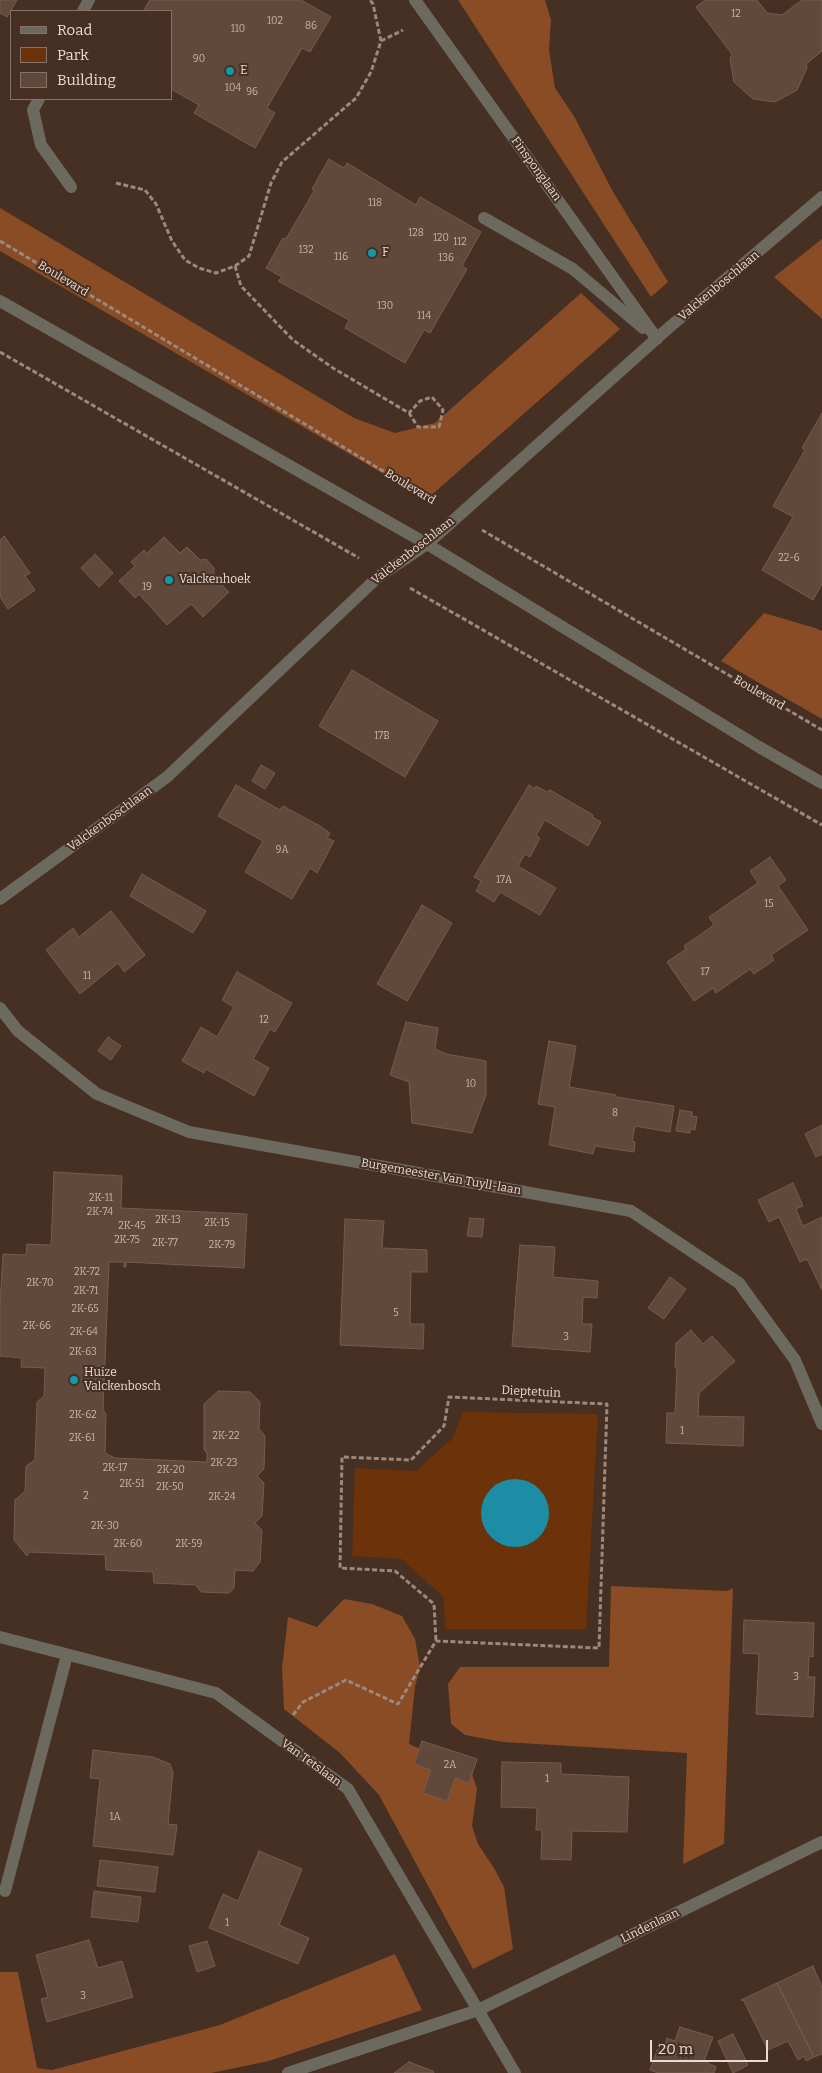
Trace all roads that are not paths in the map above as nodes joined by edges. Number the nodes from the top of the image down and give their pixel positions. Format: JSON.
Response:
{"nodes":[{"id":1,"x":415,"y":0,"type":"edge"},
{"id":2,"x":38,"y":100,"type":"edge"},
{"id":3,"x":71,"y":187,"type":"dead end"},
{"id":4,"x":822,"y":198,"type":"edge"},
{"id":5,"x":484,"y":218,"type":"dead end"},
{"id":6,"x":0,"y":301,"type":"edge"},
{"id":7,"x":657,"y":339,"type":"junction"},
{"id":8,"x":427,"y":544,"type":"junction"},
{"id":9,"x":822,"y":783,"type":"edge"},
{"id":10,"x":0,"y":899,"type":"edge"},
{"id":11,"x":0,"y":1008,"type":"edge"},
{"id":12,"x":822,"y":1424,"type":"edge"},
{"id":13,"x":0,"y":1637,"type":"edge"},
{"id":14,"x":67,"y":1655,"type":"junction"},
{"id":15,"x":822,"y":1842,"type":"edge"},
{"id":16,"x":5,"y":1891,"type":"dead end"},
{"id":17,"x":478,"y":2010,"type":"junction"},
{"id":18,"x":288,"y":2073,"type":"edge"},
{"id":19,"x":515,"y":2073,"type":"edge"}],
"edges":[{"from":1,"to":7,"type":"street","name":"Finsponglaan"},
{"from":2,"to":3,"type":"street"},
{"from":4,"to":7,"type":"street","name":"Valckenboschlaan"},
{"from":5,"to":7,"type":"street"},
{"from":6,"to":8,"type":"street"},
{"from":7,"to":8,"type":"street","name":"Valckenboschlaan"},
{"from":8,"to":9,"type":"street"},
{"from":8,"to":10,"type":"street","name":"Valckenboschlaan"},
{"from":11,"to":12,"type":"street","name":"Burgemeester Van Tuyll-laan"},
{"from":13,"to":14,"type":"street","name":"Van Tetslaan"},
{"from":14,"to":16,"type":"street"},
{"from":14,"to":17,"type":"street","name":"Van Tetslaan"},
{"from":15,"to":17,"type":"street","name":"Lindenlaan"},
{"from":17,"to":18,"type":"street","name":"Lindenlaan"},
{"from":17,"to":19,"type":"street","name":"Van Tetslaan"}]}
